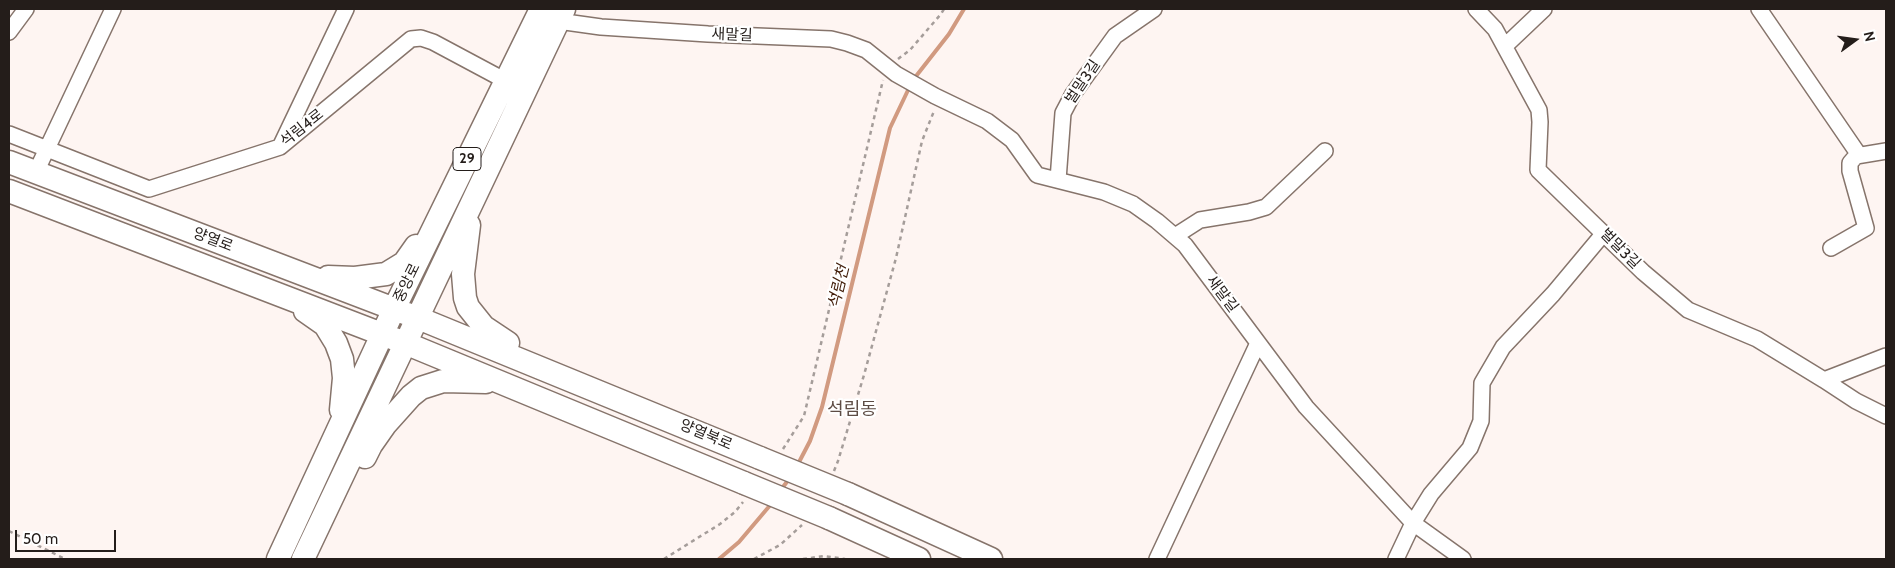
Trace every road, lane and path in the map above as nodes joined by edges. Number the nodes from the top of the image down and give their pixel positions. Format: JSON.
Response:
{"nodes":[{"id":1,"x":26,"y":9,"type":"edge"},
{"id":2,"x":113,"y":9,"type":"edge"},
{"id":3,"x":346,"y":9,"type":"edge"},
{"id":4,"x":944,"y":9,"type":"edge"},
{"id":5,"x":1154,"y":9,"type":"edge"},
{"id":6,"x":1476,"y":9,"type":"edge"},
{"id":7,"x":1544,"y":9,"type":"edge"},
{"id":8,"x":1759,"y":9,"type":"edge"},
{"id":9,"x":554,"y":13,"type":"edge"},
{"id":10,"x":9,"y":32,"type":"edge"},
{"id":11,"x":1505,"y":46,"type":"junction"},
{"id":12,"x":891,"y":70,"type":"junction"},
{"id":13,"x":506,"y":81,"type":"junction"},
{"id":14,"x":938,"y":97,"type":"junction"},
{"id":15,"x":9,"y":134,"type":"edge"},
{"id":16,"x":280,"y":147,"type":"junction"},
{"id":17,"x":47,"y":150,"type":"junction"},
{"id":18,"x":1324,"y":151,"type":"dead end"},
{"id":19,"x":1886,"y":151,"type":"edge"},
{"id":20,"x":1859,"y":155,"type":"junction"},
{"id":21,"x":9,"y":162,"type":"edge"},
{"id":22,"x":36,"y":172,"type":"junction"},
{"id":23,"x":1058,"y":180,"type":"junction"},
{"id":24,"x":9,"y":191,"type":"edge"},
{"id":25,"x":475,"y":196,"type":"junction"},
{"id":26,"x":1604,"y":232,"type":"junction"},
{"id":27,"x":1175,"y":236,"type":"junction"},
{"id":28,"x":426,"y":243,"type":"junction"},
{"id":29,"x":1831,"y":248,"type":"dead end"},
{"id":30,"x":309,"y":276,"type":"junction"},
{"id":31,"x":301,"y":302,"type":"junction"},
{"id":32,"x":394,"y":309,"type":"junction"},
{"id":33,"x":417,"y":318,"type":"junction"},
{"id":34,"x":382,"y":335,"type":"junction"},
{"id":35,"x":405,"y":343,"type":"junction"},
{"id":36,"x":1258,"y":343,"type":"junction"},
{"id":37,"x":512,"y":355,"type":"junction"},
{"id":38,"x":1886,"y":356,"type":"edge"},
{"id":39,"x":1824,"y":380,"type":"junction"},
{"id":40,"x":503,"y":384,"type":"junction"},
{"id":41,"x":1886,"y":416,"type":"edge"},
{"id":42,"x":337,"y":433,"type":"junction"},
{"id":43,"x":770,"y":455,"type":"junction"},
{"id":44,"x":345,"y":470,"type":"junction"},
{"id":45,"x":831,"y":477,"type":"dead end"},
{"id":46,"x":745,"y":490,"type":"junction"},
{"id":47,"x":1413,"y":523,"type":"junction"},
{"id":48,"x":802,"y":524,"type":"dead end"},
{"id":49,"x":9,"y":531,"type":"edge"},
{"id":50,"x":65,"y":559,"type":"edge"},
{"id":51,"x":278,"y":559,"type":"edge"},
{"id":52,"x":303,"y":559,"type":"edge"},
{"id":53,"x":664,"y":559,"type":"edge"},
{"id":54,"x":754,"y":559,"type":"edge"},
{"id":55,"x":803,"y":559,"type":"edge"},
{"id":56,"x":845,"y":559,"type":"edge"},
{"id":57,"x":919,"y":559,"type":"edge"},
{"id":58,"x":991,"y":559,"type":"edge"},
{"id":59,"x":1157,"y":559,"type":"edge"},
{"id":60,"x":1396,"y":559,"type":"edge"},
{"id":61,"x":1463,"y":559,"type":"edge"}],
"edges":[{"from":1,"to":10,"type":"street"},
{"from":2,"to":17,"type":"street"},
{"from":3,"to":16,"type":"street"},
{"from":4,"to":12,"type":"path"},
{"from":5,"to":23,"type":"street","name":"벌말3길"},
{"from":6,"to":11,"type":"street","name":"벌말3길"},
{"from":7,"to":11,"type":"street"},
{"from":8,"to":20,"type":"street"},
{"from":9,"to":12,"type":"street","name":"새말길"},
{"from":9,"to":13,"type":"main road","name":"중앙로","number":"29"},
{"from":9,"to":25,"type":"main road","name":"중앙로","number":"29"},
{"from":11,"to":26,"type":"street","name":"벌말3길"},
{"from":12,"to":14,"type":"street","name":"새말길"},
{"from":12,"to":43,"type":"path"},
{"from":13,"to":16,"type":"street","name":"석림4로"},
{"from":13,"to":28,"type":"main road","name":"중앙로","number":"29"},
{"from":14,"to":23,"type":"street","name":"새말길"},
{"from":14,"to":45,"type":"path"},
{"from":15,"to":17,"type":"street","name":"석림4로"},
{"from":16,"to":17,"type":"street","name":"석림4로"},
{"from":17,"to":22,"type":"street"},
{"from":18,"to":27,"type":"street"},
{"from":19,"to":20,"type":"street"},
{"from":20,"to":29,"type":"street"},
{"from":21,"to":22,"type":"main road","name":"양열로"},
{"from":22,"to":30,"type":"main road","name":"양열로"},
{"from":23,"to":27,"type":"street","name":"새말길"},
{"from":24,"to":31,"type":"main road","name":"양열로"},
{"from":25,"to":33,"type":"main road","name":"중앙로","number":"29"},
{"from":25,"to":37,"type":"main road"},
{"from":26,"to":39,"type":"street","name":"벌말3길"},
{"from":26,"to":47,"type":"street"},
{"from":27,"to":36,"type":"street","name":"새말길"},
{"from":28,"to":30,"type":"main road"},
{"from":28,"to":32,"type":"main road","name":"중앙로","number":"29"},
{"from":30,"to":32,"type":"main road","name":"양열로"},
{"from":31,"to":34,"type":"main road","name":"양열로"},
{"from":31,"to":42,"type":"main road"},
{"from":32,"to":33,"type":"main road","name":"양열로"},
{"from":32,"to":34,"type":"main road","name":"중앙로","number":"29"},
{"from":33,"to":35,"type":"main road","name":"중앙로","number":"29"},
{"from":33,"to":37,"type":"main road","name":"양열북로"},
{"from":34,"to":35,"type":"main road","name":"양열로"},
{"from":34,"to":42,"type":"main road","name":"중앙로","number":"29"},
{"from":35,"to":40,"type":"main road","name":"양열북로"},
{"from":35,"to":44,"type":"main road","name":"중앙로","number":"29"},
{"from":36,"to":47,"type":"street","name":"새말길"},
{"from":36,"to":59,"type":"street"},
{"from":37,"to":43,"type":"main road","name":"양열북로"},
{"from":38,"to":39,"type":"street"},
{"from":39,"to":41,"type":"street","name":"벌말3길"},
{"from":40,"to":44,"type":"main road"},
{"from":40,"to":46,"type":"main road","name":"양열북로"},
{"from":42,"to":51,"type":"main road","name":"중앙로","number":"29"},
{"from":43,"to":58,"type":"main road","name":"양열북로","bridge":true},
{"from":44,"to":52,"type":"main road","name":"중앙로","number":"29"},
{"from":46,"to":53,"type":"path"},
{"from":46,"to":57,"type":"main road","name":"양열북로","bridge":true},
{"from":47,"to":60,"type":"street"},
{"from":47,"to":61,"type":"street","name":"새말길"},
{"from":48,"to":54,"type":"path"},
{"from":49,"to":50,"type":"path"},
{"from":55,"to":56,"type":"path"}]}
